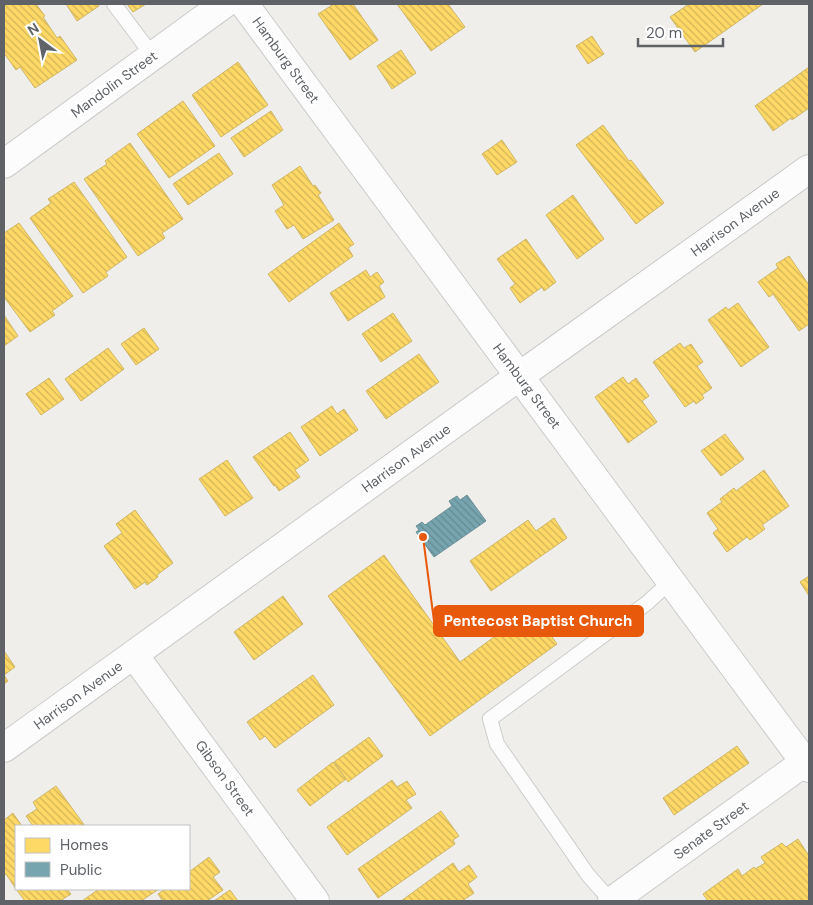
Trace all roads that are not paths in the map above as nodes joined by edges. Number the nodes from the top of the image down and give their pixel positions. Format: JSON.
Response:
{"nodes":[{"id":1,"x":114,"y":4,"type":"edge"},
{"id":2,"x":224,"y":4,"type":"edge"},
{"id":3,"x":244,"y":4,"type":"edge"},
{"id":4,"x":152,"y":56,"type":"junction"},
{"id":5,"x":4,"y":164,"type":"edge"},
{"id":6,"x":809,"y":169,"type":"edge"},
{"id":7,"x":520,"y":376,"type":"junction"},
{"id":8,"x":671,"y":581,"type":"junction"},
{"id":9,"x":134,"y":655,"type":"junction"},
{"id":10,"x":4,"y":748,"type":"edge"},
{"id":11,"x":808,"y":763,"type":"edge"},
{"id":12,"x":315,"y":901,"type":"edge"},
{"id":13,"x":612,"y":901,"type":"edge"}],
"edges":[{"from":1,"to":4,"type":"lane"},
{"from":2,"to":4,"type":"street","name":"Mandolin Street"},
{"from":3,"to":7,"type":"street","name":"Hamburg Street"},
{"from":4,"to":5,"type":"street","name":"Mandolin Street"},
{"from":6,"to":7,"type":"street","name":"Harrison Avenue"},
{"from":7,"to":8,"type":"street","name":"Hamburg Street"},
{"from":7,"to":9,"type":"street","name":"Harrison Avenue"},
{"from":8,"to":11,"type":"street","name":"Hamburg Street"},
{"from":8,"to":13,"type":"lane"},
{"from":9,"to":10,"type":"street","name":"Harrison Avenue"},
{"from":9,"to":12,"type":"street","name":"Gibson Street"},
{"from":11,"to":13,"type":"street","name":"Senate Street"}]}
